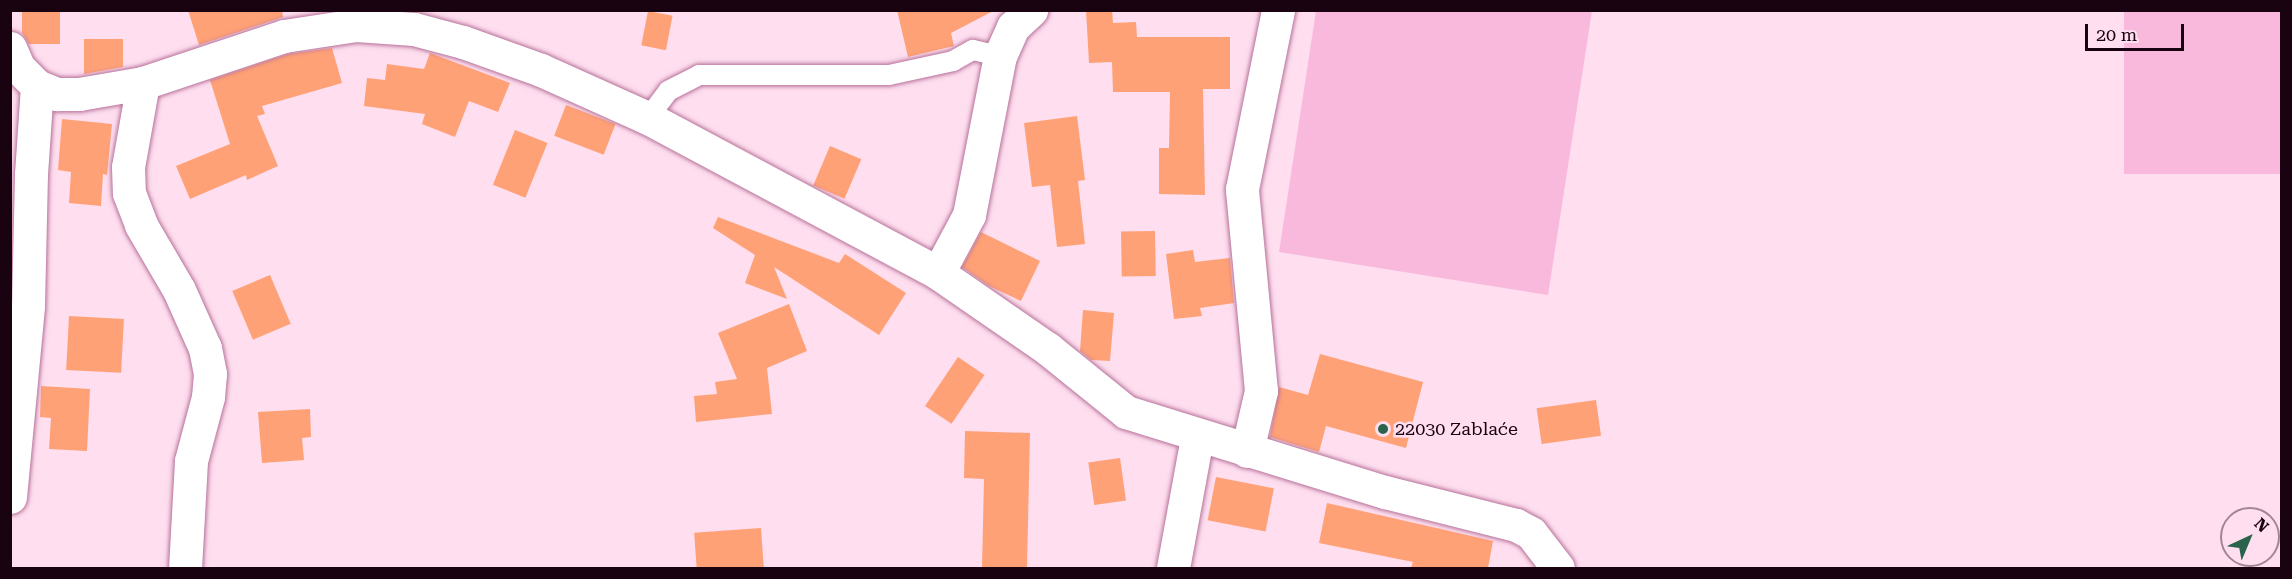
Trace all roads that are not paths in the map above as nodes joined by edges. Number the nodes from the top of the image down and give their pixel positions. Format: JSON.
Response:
{"nodes":[{"id":1,"x":1031,"y":10,"type":"edge"},
{"id":2,"x":1278,"y":10,"type":"edge"},
{"id":3,"x":10,"y":48,"type":"edge"},
{"id":4,"x":1000,"y":56,"type":"junction"},
{"id":5,"x":143,"y":82,"type":"junction"},
{"id":6,"x":37,"y":86,"type":"junction"},
{"id":7,"x":648,"y":118,"type":"junction"},
{"id":8,"x":938,"y":273,"type":"junction"},
{"id":9,"x":1197,"y":436,"type":"junction"},
{"id":10,"x":1247,"y":451,"type":"junction"},
{"id":11,"x":10,"y":497,"type":"edge"},
{"id":12,"x":185,"y":568,"type":"edge"},
{"id":13,"x":1173,"y":568,"type":"edge"},
{"id":14,"x":1558,"y":568,"type":"edge"}],
"edges":[{"from":1,"to":4,"type":"street"},
{"from":2,"to":10,"type":"street"},
{"from":3,"to":6,"type":"street"},
{"from":4,"to":7,"type":"lane"},
{"from":4,"to":8,"type":"street"},
{"from":5,"to":6,"type":"street"},
{"from":5,"to":7,"type":"street"},
{"from":5,"to":12,"type":"street"},
{"from":6,"to":11,"type":"street"},
{"from":7,"to":8,"type":"street"},
{"from":8,"to":9,"type":"street"},
{"from":9,"to":10,"type":"street"},
{"from":9,"to":13,"type":"street"},
{"from":10,"to":14,"type":"street"}]}
